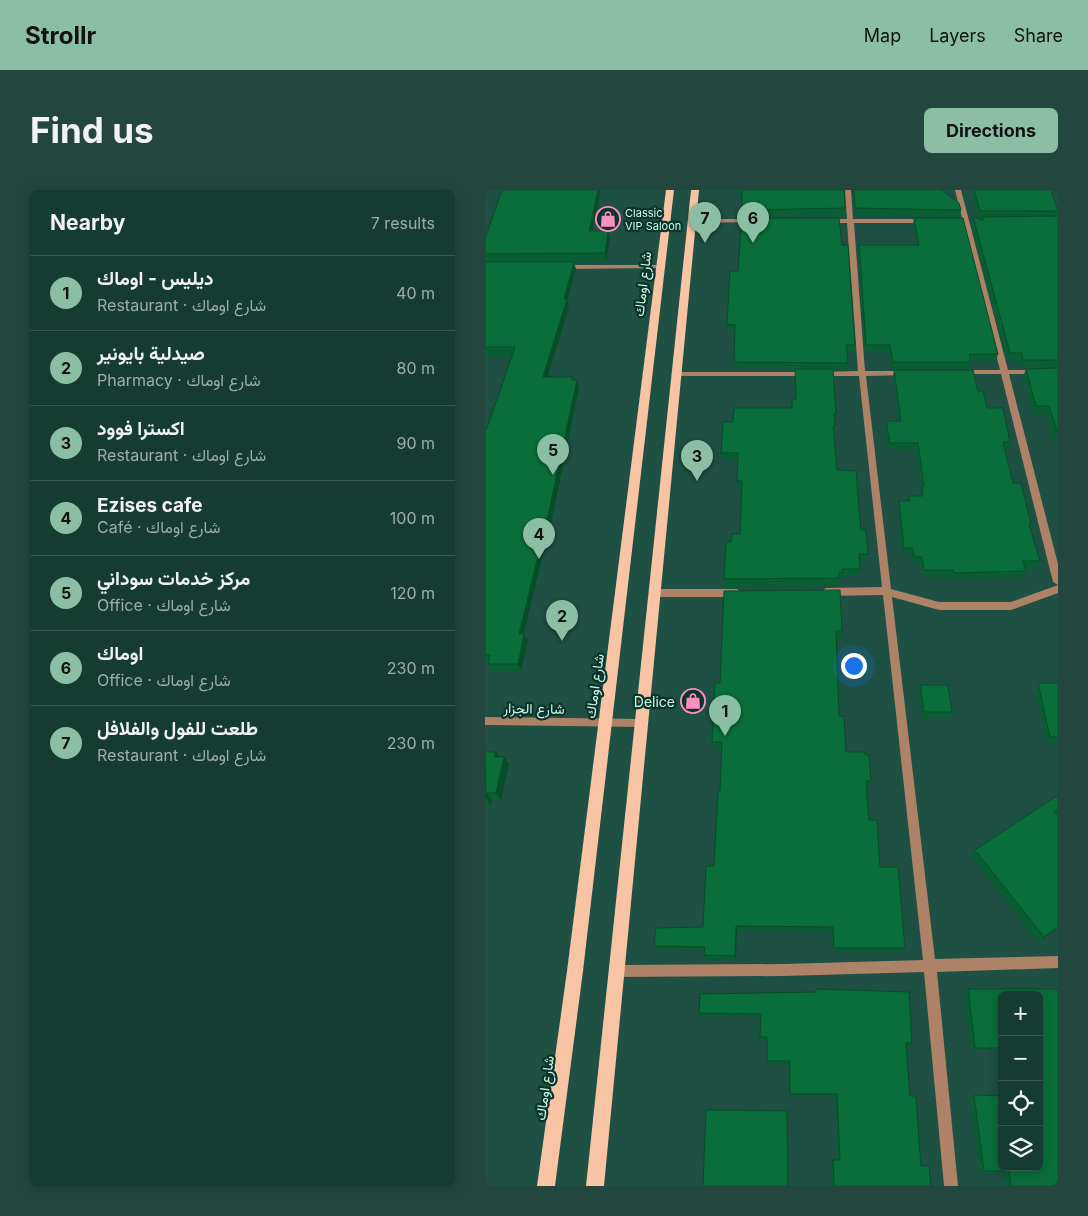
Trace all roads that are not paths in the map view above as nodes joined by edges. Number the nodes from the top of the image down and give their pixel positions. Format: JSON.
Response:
{"nodes":[{"id":1,"x":670,"y":190,"type":"edge"},
{"id":2,"x":695,"y":190,"type":"edge"},
{"id":3,"x":848,"y":190,"type":"edge"},
{"id":4,"x":958,"y":190,"type":"edge"},
{"id":5,"x":692,"y":221,"type":"junction"},
{"id":6,"x":765,"y":221,"type":"edge"},
{"id":7,"x":821,"y":221,"type":"edge"},
{"id":8,"x":849,"y":221,"type":"junction"},
{"id":9,"x":937,"y":221,"type":"edge"},
{"id":10,"x":955,"y":221,"type":"edge"},
{"id":11,"x":964,"y":221,"type":"junction"},
{"id":12,"x":973,"y":221,"type":"edge"},
{"id":13,"x":550,"y":267,"type":"edge"},
{"id":14,"x":659,"y":267,"type":"junction"},
{"id":15,"x":956,"y":372,"type":"edge"},
{"id":16,"x":1003,"y":372,"type":"junction"},
{"id":17,"x":1058,"y":372,"type":"edge"},
{"id":18,"x":919,"y":373,"type":"edge"},
{"id":19,"x":675,"y":374,"type":"junction"},
{"id":20,"x":862,"y":374,"type":"junction"},
{"id":21,"x":1058,"y":582,"type":"edge"},
{"id":22,"x":1058,"y":589,"type":"edge"},
{"id":23,"x":885,"y":591,"type":"junction"},
{"id":24,"x":751,"y":592,"type":"edge"},
{"id":25,"x":818,"y":592,"type":"edge"},
{"id":26,"x":655,"y":593,"type":"junction"},
{"id":27,"x":485,"y":721,"type":"edge"},
{"id":28,"x":604,"y":722,"type":"junction"},
{"id":29,"x":642,"y":723,"type":"junction"},
{"id":30,"x":1058,"y":962,"type":"edge"},
{"id":31,"x":930,"y":965,"type":"junction"},
{"id":32,"x":615,"y":971,"type":"junction"},
{"id":33,"x":546,"y":1186,"type":"edge"},
{"id":34,"x":595,"y":1186,"type":"edge"},
{"id":35,"x":951,"y":1186,"type":"edge"}],
"edges":[{"from":1,"to":14,"type":"main road","name":"شارع اوماك"},
{"from":2,"to":5,"type":"main road"},
{"from":3,"to":8,"type":"street"},
{"from":4,"to":11,"type":"street"},
{"from":5,"to":6,"type":"street"},
{"from":5,"to":19,"type":"main road"},
{"from":7,"to":8,"type":"street"},
{"from":8,"to":9,"type":"street"},
{"from":8,"to":20,"type":"street"},
{"from":10,"to":11,"type":"street"},
{"from":11,"to":12,"type":"street"},
{"from":11,"to":16,"type":"street"},
{"from":13,"to":14,"type":"street"},
{"from":14,"to":28,"type":"main road","name":"شارع اوماك"},
{"from":15,"to":16,"type":"street"},
{"from":16,"to":17,"type":"street"},
{"from":16,"to":21,"type":"street"},
{"from":18,"to":20,"type":"street"},
{"from":19,"to":20,"type":"street"},
{"from":19,"to":26,"type":"main road"},
{"from":20,"to":23,"type":"street"},
{"from":22,"to":23,"type":"street"},
{"from":23,"to":25,"type":"street"},
{"from":23,"to":31,"type":"street"},
{"from":24,"to":26,"type":"street"},
{"from":26,"to":29,"type":"main road"},
{"from":27,"to":28,"type":"street","name":"شارع الجزار"},
{"from":28,"to":29,"type":"street","name":"شارع الجزار"},
{"from":28,"to":33,"type":"main road","name":"شارع اوماك"},
{"from":29,"to":32,"type":"main road"},
{"from":30,"to":31,"type":"street"},
{"from":31,"to":32,"type":"street"},
{"from":31,"to":35,"type":"street"},
{"from":32,"to":34,"type":"main road"}]}
